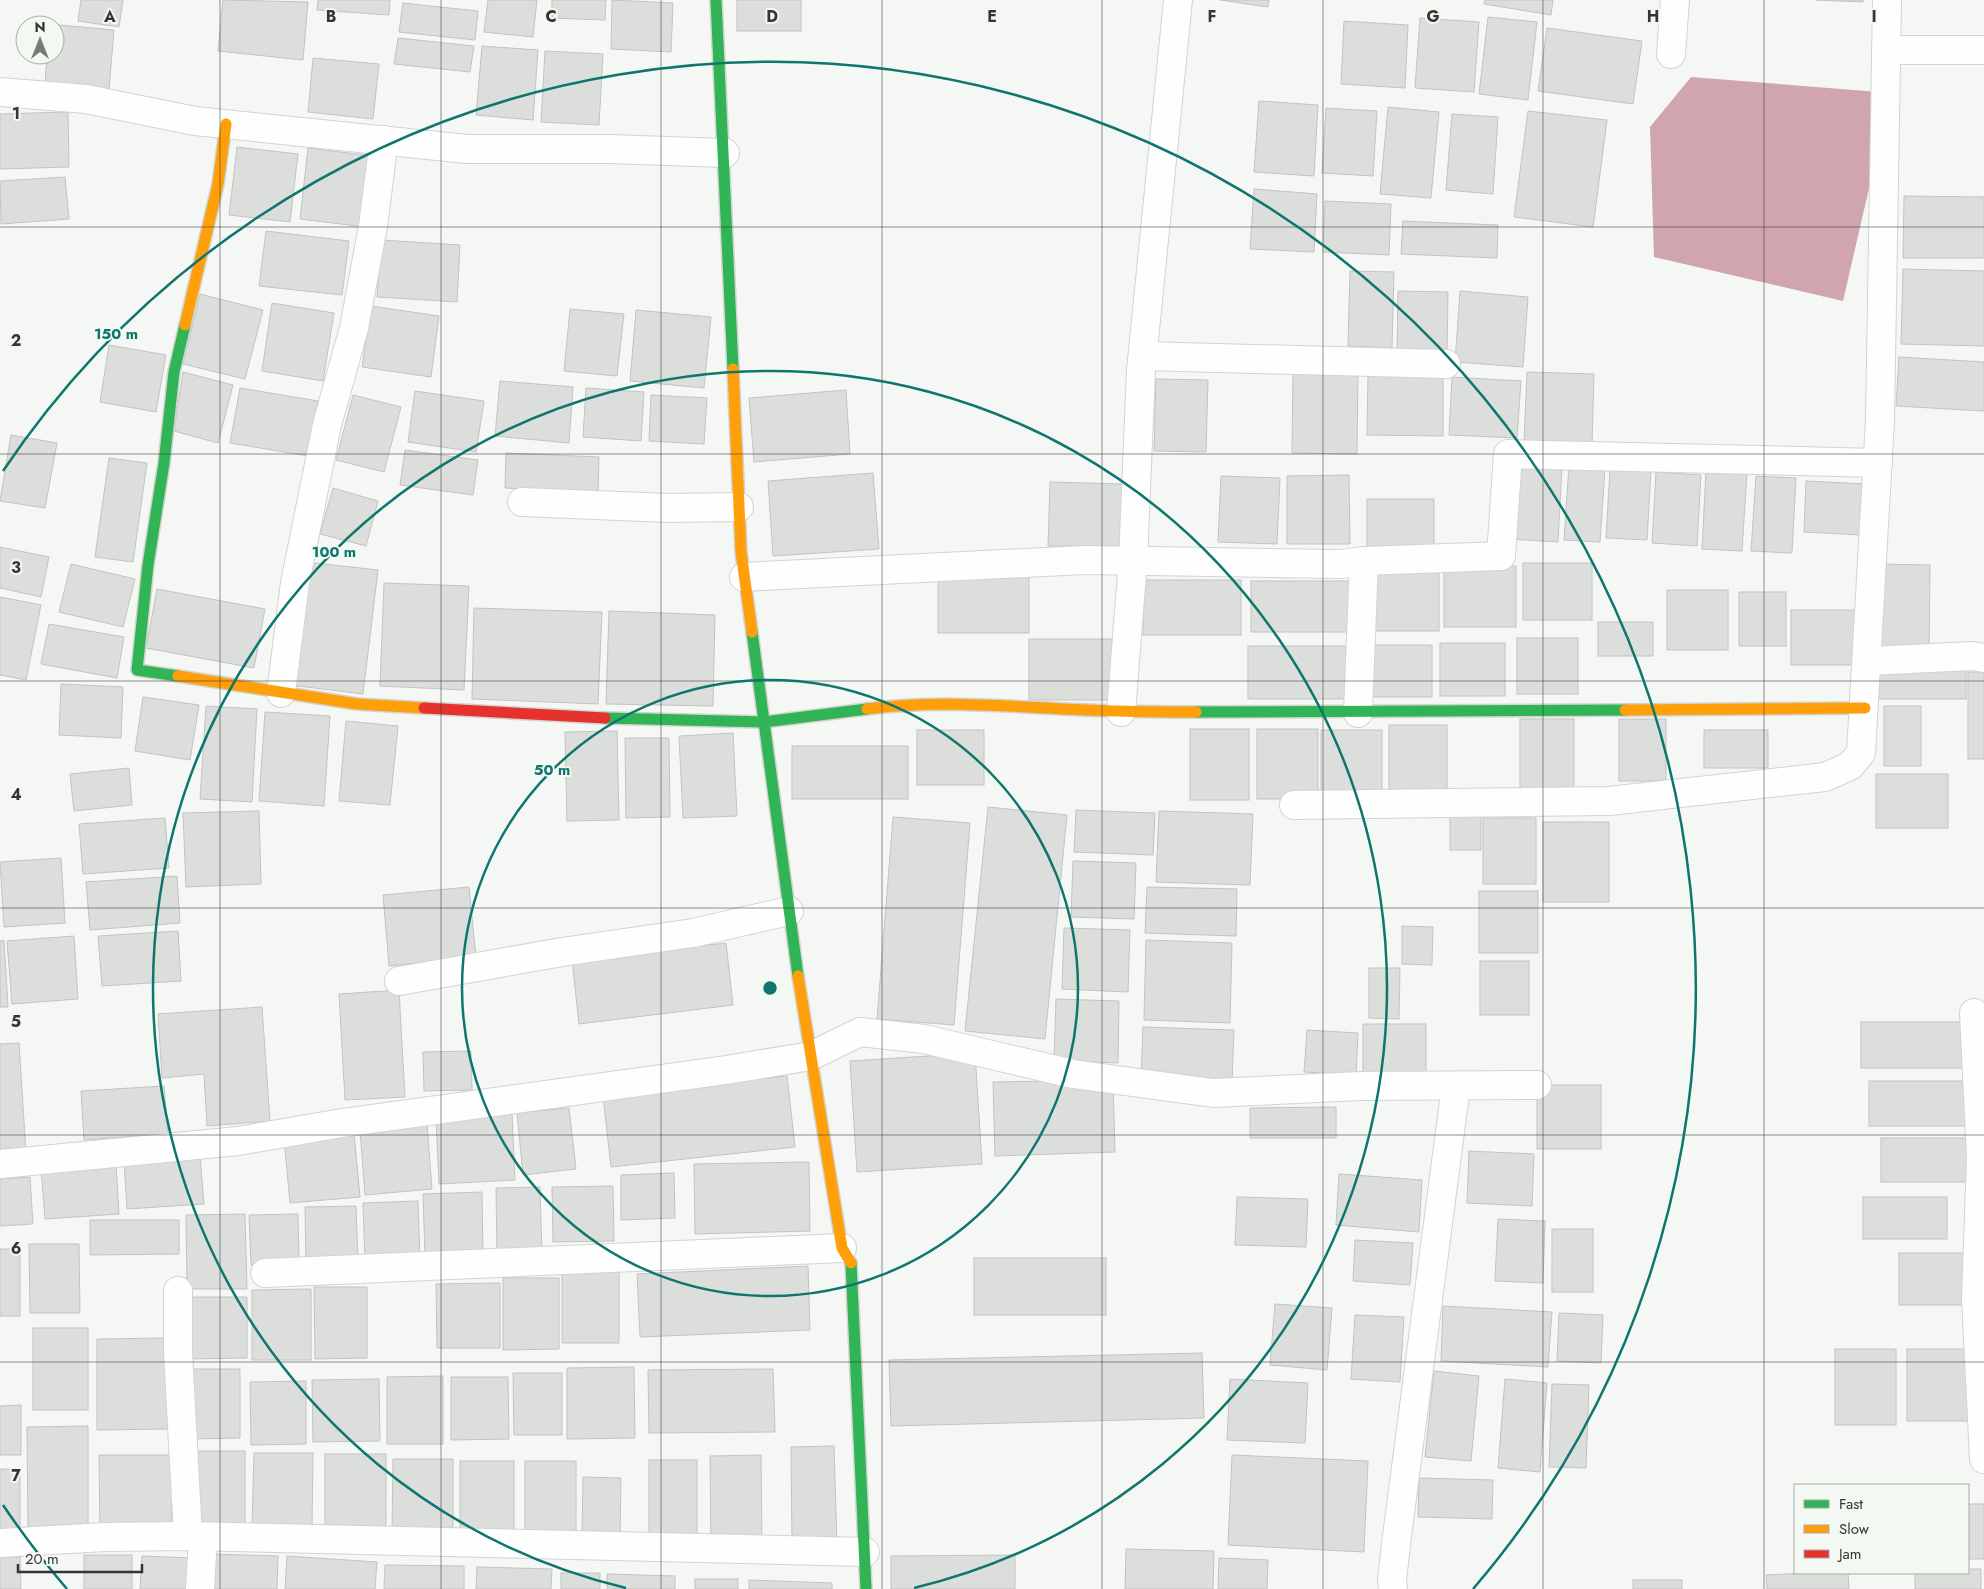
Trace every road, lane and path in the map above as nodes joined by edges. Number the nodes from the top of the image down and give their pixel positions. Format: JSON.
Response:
{"nodes":[{"id":1,"x":716,"y":0,"type":"edge"},
{"id":2,"x":1178,"y":0,"type":"edge"},
{"id":3,"x":1675,"y":0,"type":"edge"},
{"id":4,"x":1887,"y":0,"type":"edge"},
{"id":5,"x":1886,"y":50,"type":"junction"},
{"id":6,"x":1984,"y":50,"type":"edge"},
{"id":7,"x":1672,"y":54,"type":"dead end"},
{"id":8,"x":0,"y":92,"type":"edge"},
{"id":9,"x":226,"y":124,"type":"junction"},
{"id":10,"x":384,"y":140,"type":"junction"},
{"id":11,"x":725,"y":153,"type":"junction"},
{"id":12,"x":1143,"y":356,"type":"junction"},
{"id":13,"x":1446,"y":364,"type":"dead end"},
{"id":14,"x":1878,"y":462,"type":"junction"},
{"id":15,"x":522,"y":502,"type":"dead end"},
{"id":16,"x":739,"y":507,"type":"junction"},
{"id":17,"x":1133,"y":561,"type":"junction"},
{"id":18,"x":1364,"y":561,"type":"junction"},
{"id":19,"x":744,"y":577,"type":"junction"},
{"id":20,"x":1984,"y":658,"type":"edge"},
{"id":21,"x":1868,"y":660,"type":"junction"},
{"id":22,"x":281,"y":693,"type":"junction"},
{"id":23,"x":1865,"y":708,"type":"junction"},
{"id":24,"x":1121,"y":712,"type":"junction"},
{"id":25,"x":1358,"y":713,"type":"junction"},
{"id":26,"x":764,"y":722,"type":"junction"},
{"id":27,"x":1294,"y":805,"type":"dead end"},
{"id":28,"x":789,"y":911,"type":"junction"},
{"id":29,"x":400,"y":982,"type":"dead end"},
{"id":30,"x":1974,"y":1013,"type":"dead end"},
{"id":31,"x":811,"y":1056,"type":"junction"},
{"id":32,"x":1537,"y":1085,"type":"dead end"},
{"id":33,"x":1456,"y":1086,"type":"junction"},
{"id":34,"x":0,"y":1164,"type":"edge"},
{"id":35,"x":842,"y":1248,"type":"junction"},
{"id":36,"x":265,"y":1273,"type":"dead end"},
{"id":37,"x":178,"y":1291,"type":"dead end"},
{"id":38,"x":1984,"y":1459,"type":"edge"},
{"id":39,"x":195,"y":1536,"type":"junction"},
{"id":40,"x":0,"y":1543,"type":"edge"},
{"id":41,"x":865,"y":1552,"type":"junction"},
{"id":42,"x":200,"y":1589,"type":"edge"},
{"id":43,"x":866,"y":1589,"type":"edge"},
{"id":44,"x":1393,"y":1589,"type":"edge"}],
"edges":[{"from":1,"to":11,"type":"street"},
{"from":2,"to":12,"type":"street"},
{"from":3,"to":7,"type":"street"},
{"from":4,"to":5,"type":"street"},
{"from":5,"to":6,"type":"street"},
{"from":5,"to":14,"type":"street"},
{"from":8,"to":9,"type":"street"},
{"from":9,"to":10,"type":"street"},
{"from":9,"to":22,"type":"street"},
{"from":10,"to":11,"type":"street"},
{"from":10,"to":22,"type":"street"},
{"from":11,"to":16,"type":"street"},
{"from":12,"to":13,"type":"street"},
{"from":12,"to":17,"type":"street"},
{"from":14,"to":18,"type":"street"},
{"from":14,"to":21,"type":"street"},
{"from":15,"to":16,"type":"street"},
{"from":16,"to":19,"type":"street"},
{"from":17,"to":18,"type":"street"},
{"from":17,"to":19,"type":"street"},
{"from":17,"to":24,"type":"street"},
{"from":18,"to":25,"type":"street"},
{"from":19,"to":26,"type":"street"},
{"from":20,"to":21,"type":"street"},
{"from":21,"to":23,"type":"street"},
{"from":22,"to":26,"type":"street"},
{"from":23,"to":25,"type":"street"},
{"from":23,"to":27,"type":"street"},
{"from":24,"to":25,"type":"street"},
{"from":24,"to":26,"type":"street"},
{"from":26,"to":28,"type":"street"},
{"from":28,"to":29,"type":"street"},
{"from":28,"to":31,"type":"street"},
{"from":30,"to":38,"type":"street"},
{"from":31,"to":33,"type":"street"},
{"from":31,"to":34,"type":"street"},
{"from":31,"to":35,"type":"street"},
{"from":32,"to":33,"type":"street"},
{"from":33,"to":44,"type":"street"},
{"from":35,"to":36,"type":"street"},
{"from":35,"to":41,"type":"street"},
{"from":37,"to":39,"type":"street"},
{"from":39,"to":40,"type":"street"},
{"from":39,"to":41,"type":"street"},
{"from":39,"to":42,"type":"street"},
{"from":41,"to":43,"type":"street"}]}
